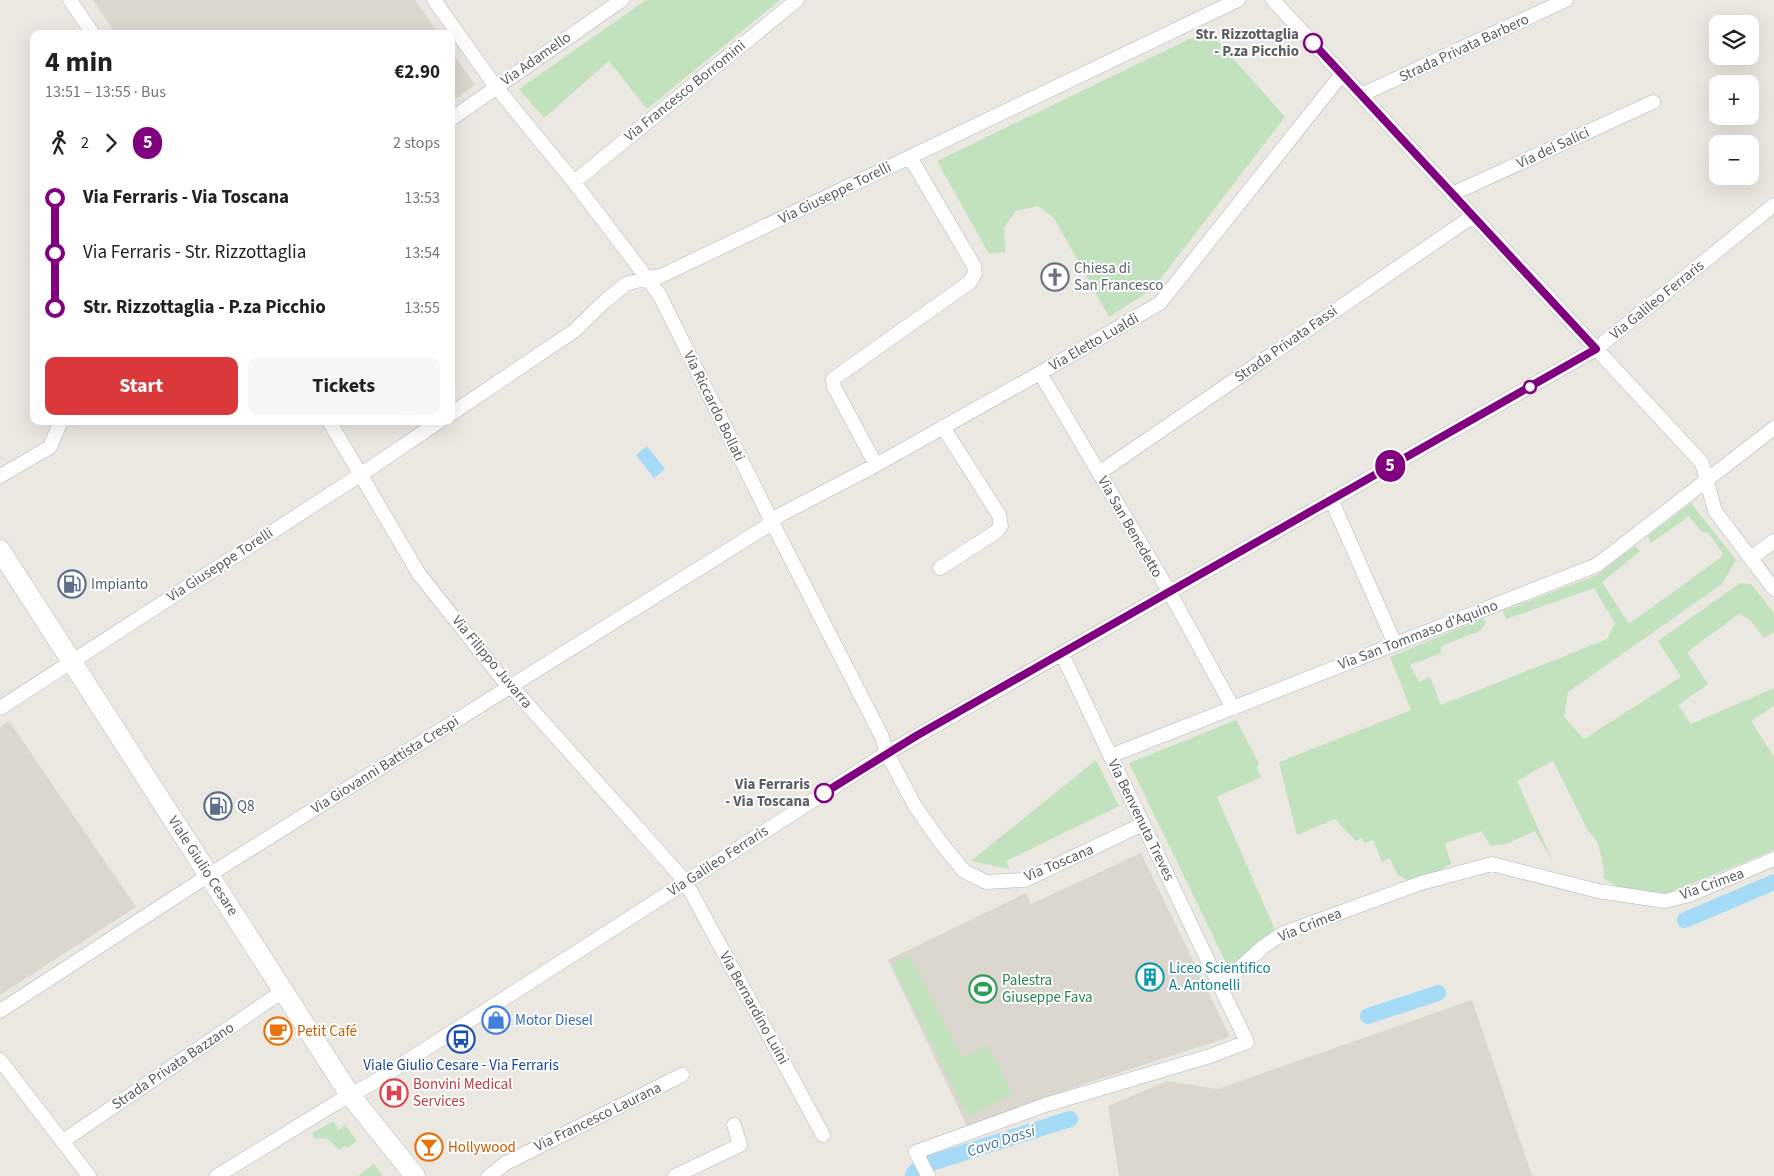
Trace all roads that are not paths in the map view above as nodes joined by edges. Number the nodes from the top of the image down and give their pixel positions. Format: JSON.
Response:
{"nodes":[{"id":1,"x":70,"y":0,"type":"edge"},
{"id":2,"x":434,"y":0,"type":"edge"},
{"id":3,"x":622,"y":0,"type":"edge"},
{"id":4,"x":797,"y":0,"type":"edge"},
{"id":5,"x":1238,"y":0,"type":"edge"},
{"id":6,"x":1273,"y":0,"type":"edge"},
{"id":7,"x":1566,"y":0,"type":"edge"},
{"id":8,"x":90,"y":30,"type":"edge"},
{"id":9,"x":1342,"y":74,"type":"junction"},
{"id":10,"x":496,"y":87,"type":"junction"},
{"id":11,"x":1361,"y":96,"type":"junction"},
{"id":12,"x":1653,"y":102,"type":"dead end"},
{"id":13,"x":455,"y":116,"type":"edge"},
{"id":14,"x":910,"y":157,"type":"junction"},
{"id":15,"x":574,"y":182,"type":"junction"},
{"id":16,"x":1452,"y":194,"type":"junction"},
{"id":17,"x":1774,"y":205,"type":"edge"},
{"id":18,"x":1472,"y":216,"type":"junction"},
{"id":19,"x":647,"y":278,"type":"junction"},
{"id":20,"x":1596,"y":349,"type":"junction"},
{"id":21,"x":1040,"y":373,"type":"junction"},
{"id":22,"x":455,"y":411,"type":"edge"},
{"id":23,"x":59,"y":425,"type":"edge"},
{"id":24,"x":331,"y":425,"type":"edge"},
{"id":25,"x":434,"y":425,"type":"edge"},
{"id":26,"x":943,"y":427,"type":"junction"},
{"id":27,"x":1774,"y":428,"type":"edge"},
{"id":28,"x":876,"y":465,"type":"junction"},
{"id":29,"x":1099,"y":473,"type":"junction"},
{"id":30,"x":360,"y":475,"type":"junction"},
{"id":31,"x":0,"y":476,"type":"edge"},
{"id":32,"x":1706,"y":480,"type":"junction"},
{"id":33,"x":1331,"y":499,"type":"junction"},
{"id":34,"x":772,"y":522,"type":"junction"},
{"id":35,"x":1774,"y":541,"type":"edge"},
{"id":36,"x":0,"y":550,"type":"edge"},
{"id":37,"x":1751,"y":558,"type":"junction"},
{"id":38,"x":940,"y":568,"type":"dead end"},
{"id":39,"x":1774,"y":589,"type":"edge"},
{"id":40,"x":1168,"y":592,"type":"junction"},
{"id":41,"x":1395,"y":644,"type":"junction"},
{"id":42,"x":1062,"y":654,"type":"junction"},
{"id":43,"x":72,"y":661,"type":"junction"},
{"id":44,"x":510,"y":687,"type":"junction"},
{"id":45,"x":0,"y":708,"type":"edge"},
{"id":46,"x":1233,"y":708,"type":"junction"},
{"id":47,"x":887,"y":753,"type":"junction"},
{"id":48,"x":1110,"y":756,"type":"junction"},
{"id":49,"x":1143,"y":824,"type":"junction"},
{"id":50,"x":1774,"y":859,"type":"edge"},
{"id":51,"x":209,"y":875,"type":"junction"},
{"id":52,"x":685,"y":881,"type":"junction"},
{"id":53,"x":1220,"y":986,"type":"junction"},
{"id":54,"x":284,"y":991,"type":"junction"},
{"id":55,"x":0,"y":1011,"type":"edge"},
{"id":56,"x":0,"y":1060,"type":"edge"},
{"id":57,"x":682,"y":1075,"type":"dead end"},
{"id":58,"x":350,"y":1095,"type":"junction"},
{"id":59,"x":734,"y":1125,"type":"dead end"},
{"id":60,"x":824,"y":1136,"type":"dead end"},
{"id":61,"x":63,"y":1141,"type":"junction"},
{"id":62,"x":89,"y":1176,"type":"edge"},
{"id":63,"x":217,"y":1176,"type":"edge"},
{"id":64,"x":415,"y":1176,"type":"edge"},
{"id":65,"x":489,"y":1176,"type":"edge"},
{"id":66,"x":675,"y":1176,"type":"edge"},
{"id":67,"x":928,"y":1176,"type":"edge"}],
"edges":[{"from":1,"to":8,"type":"street"},
{"from":2,"to":10,"type":"street","name":"Via Riccardo Bollati"},
{"from":3,"to":10,"type":"street","name":"Via Adamello"},
{"from":4,"to":15,"type":"street","name":"Via Francesco Borromini"},
{"from":5,"to":14,"type":"street","name":"Via Giuseppe Torelli"},
{"from":6,"to":9,"type":"street"},
{"from":7,"to":11,"type":"street","name":"Strada Privata Barbero"},
{"from":9,"to":11,"type":"street"},
{"from":9,"to":21,"type":"street","name":"Via Eletto Lualdi"},
{"from":10,"to":13,"type":"street","name":"Via Adamello"},
{"from":10,"to":15,"type":"street","name":"Via Riccardo Bollati"},
{"from":11,"to":16,"type":"street"},
{"from":12,"to":16,"type":"street","name":"Via dei Salici"},
{"from":14,"to":19,"type":"street","name":"Via Giuseppe Torelli"},
{"from":14,"to":28,"type":"street"},
{"from":15,"to":19,"type":"street","name":"Via Riccardo Bollati"},
{"from":16,"to":18,"type":"street"},
{"from":17,"to":20,"type":"street","name":"Via Galileo Ferraris"},
{"from":18,"to":20,"type":"street"},
{"from":18,"to":29,"type":"street","name":"Strada Privata Fassi"},
{"from":19,"to":22,"type":"street","name":"Via Giuseppe Torelli"},
{"from":19,"to":34,"type":"street","name":"Via Riccardo Bollati"},
{"from":20,"to":32,"type":"street"},
{"from":20,"to":33,"type":"street","name":"Via Galileo Ferraris"},
{"from":21,"to":26,"type":"street","name":"Via Eletto Lualdi"},
{"from":21,"to":29,"type":"street","name":"Via San Benedetto"},
{"from":23,"to":31,"type":"street"},
{"from":24,"to":30,"type":"street","name":"Via Filippo Juvarra"},
{"from":25,"to":30,"type":"street","name":"Via Giuseppe Torelli"},
{"from":26,"to":28,"type":"street","name":"Via Eletto Lualdi"},
{"from":26,"to":38,"type":"street"},
{"from":27,"to":32,"type":"street","name":"Via San Tommaso d'Aquino"},
{"from":28,"to":34,"type":"street","name":"Via Eletto Lualdi"},
{"from":29,"to":40,"type":"street","name":"Via San Benedetto"},
{"from":30,"to":43,"type":"street","name":"Via Giuseppe Torelli"},
{"from":30,"to":44,"type":"street","name":"Via Filippo Juvarra"},
{"from":32,"to":37,"type":"street"},
{"from":32,"to":41,"type":"street","name":"Via San Tommaso d'Aquino"},
{"from":33,"to":40,"type":"street","name":"Via Galileo Ferraris"},
{"from":33,"to":41,"type":"street"},
{"from":34,"to":44,"type":"street","name":"Via Giovanni Battista Crespi"},
{"from":34,"to":47,"type":"street","name":"Via Riccardo Bollati"},
{"from":35,"to":37,"type":"street"},
{"from":36,"to":43,"type":"main road","name":"Viale Giulio Cesare"},
{"from":37,"to":39,"type":"street"},
{"from":40,"to":42,"type":"street","name":"Via Galileo Ferraris"},
{"from":40,"to":46,"type":"street","name":"Via San Benedetto"},
{"from":41,"to":46,"type":"street","name":"Via San Tommaso d'Aquino"},
{"from":42,"to":47,"type":"street","name":"Via Galileo Ferraris"},
{"from":42,"to":48,"type":"street","name":"Via Benvenuta Treves"},
{"from":43,"to":45,"type":"street","name":"Via Giuseppe Torelli"},
{"from":43,"to":51,"type":"main road","name":"Viale Giulio Cesare"},
{"from":44,"to":51,"type":"street","name":"Via Giovanni Battista Crespi"},
{"from":44,"to":52,"type":"street","name":"Via Filippo Juvarra"},
{"from":46,"to":48,"type":"street","name":"Via San Tommaso d'Aquino"},
{"from":47,"to":49,"type":"street","name":"Via Toscana"},
{"from":47,"to":52,"type":"street","name":"Via Galileo Ferraris"},
{"from":48,"to":49,"type":"street","name":"Via Benvenuta Treves"},
{"from":49,"to":53,"type":"street","name":"Via Benvenuta Treves"},
{"from":50,"to":53,"type":"street","name":"Via Crimea"},
{"from":51,"to":54,"type":"main road","name":"Viale Giulio Cesare"},
{"from":51,"to":55,"type":"street","name":"Via Giovanni Battista Crespi"},
{"from":52,"to":58,"type":"street","name":"Via Galileo Ferraris"},
{"from":52,"to":60,"type":"street","name":"Via Bernardino Luini"},
{"from":53,"to":67,"type":"street"},
{"from":54,"to":58,"type":"main road","name":"Viale Giulio Cesare"},
{"from":54,"to":61,"type":"street","name":"Strada Privata Bazzano"},
{"from":56,"to":61,"type":"street"},
{"from":57,"to":65,"type":"street","name":"Via Francesco Laurana"},
{"from":58,"to":63,"type":"street","name":"Via Galileo Ferraris"},
{"from":58,"to":64,"type":"main road","name":"Viale Giulio Cesare"},
{"from":59,"to":66,"type":"street"},
{"from":61,"to":62,"type":"street"}]}
